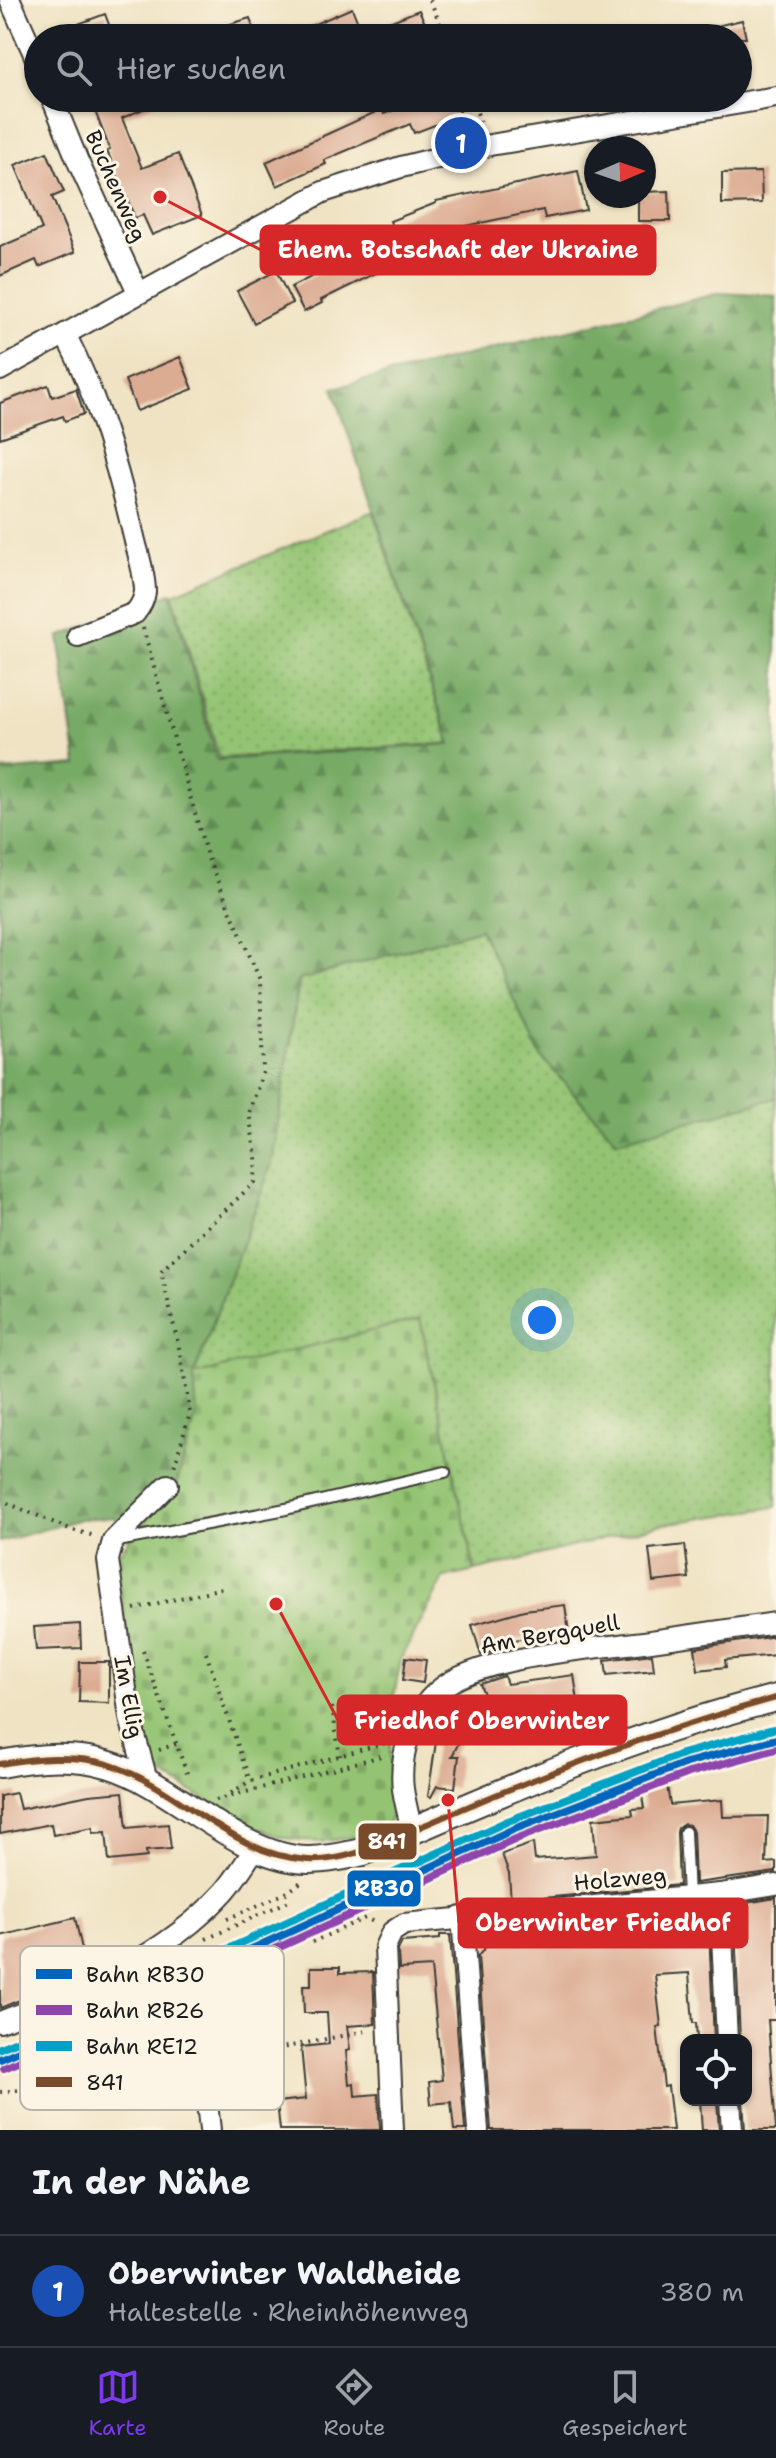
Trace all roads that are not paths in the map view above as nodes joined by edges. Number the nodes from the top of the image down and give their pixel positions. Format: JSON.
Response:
{"nodes":[{"id":1,"x":10,"y":0,"type":"edge"},
{"id":2,"x":24,"y":32,"type":"edge"},
{"id":3,"x":776,"y":97,"type":"edge"},
{"id":4,"x":752,"y":101,"type":"edge"},
{"id":5,"x":58,"y":112,"type":"edge"},
{"id":6,"x":687,"y":112,"type":"edge"},
{"id":7,"x":138,"y":292,"type":"junction"},
{"id":8,"x":65,"y":334,"type":"junction"},
{"id":9,"x":0,"y":370,"type":"edge"},
{"id":10,"x":78,"y":636,"type":"dead end"},
{"id":11,"x":445,"y":1472,"type":"dead end"},
{"id":12,"x":168,"y":1485,"type":"road end"},
{"id":13,"x":113,"y":1541,"type":"junction"},
{"id":14,"x":776,"y":1623,"type":"edge"},
{"id":15,"x":776,"y":1698,"type":"edge"},
{"id":16,"x":0,"y":1764,"type":"edge"},
{"id":17,"x":147,"y":1780,"type":"junction"},
{"id":18,"x":412,"y":1831,"type":"junction"},
{"id":19,"x":685,"y":1832,"type":"dead end"},
{"id":20,"x":257,"y":1846,"type":"junction"},
{"id":21,"x":776,"y":1885,"type":"edge"},
{"id":22,"x":720,"y":1894,"type":"junction"},
{"id":23,"x":688,"y":1897,"type":"junction"},
{"id":24,"x":462,"y":1917,"type":"junction"},
{"id":25,"x":160,"y":1946,"type":"edge"},
{"id":26,"x":20,"y":2014,"type":"edge"},
{"id":27,"x":0,"y":2022,"type":"edge"},
{"id":28,"x":727,"y":2034,"type":"edge"},
{"id":29,"x":730,"y":2106,"type":"edge"},
{"id":30,"x":208,"y":2110,"type":"edge"},
{"id":31,"x":210,"y":2130,"type":"edge"},
{"id":32,"x":393,"y":2130,"type":"edge"},
{"id":33,"x":478,"y":2130,"type":"edge"},
{"id":34,"x":732,"y":2130,"type":"edge"}],
"edges":[{"from":1,"to":2,"type":"street"},
{"from":3,"to":4,"type":"street"},
{"from":5,"to":7,"type":"street","name":"Buchenweg"},
{"from":6,"to":7,"type":"street"},
{"from":7,"to":8,"type":"street"},
{"from":8,"to":9,"type":"street"},
{"from":8,"to":10,"type":"street"},
{"from":11,"to":13,"type":"lane"},
{"from":12,"to":13,"type":"street"},
{"from":13,"to":17,"type":"street","name":"Im Ellig"},
{"from":14,"to":18,"type":"street","name":"Am Bergquell"},
{"from":15,"to":18,"type":"street"},
{"from":16,"to":17,"type":"street","name":"Im Ellig"},
{"from":17,"to":20,"type":"street"},
{"from":18,"to":20,"type":"street"},
{"from":19,"to":23,"type":"lane"},
{"from":20,"to":25,"type":"street"},
{"from":21,"to":22,"type":"street","name":"Holzweg"},
{"from":22,"to":23,"type":"street","name":"Holzweg"},
{"from":22,"to":28,"type":"street"},
{"from":23,"to":24,"type":"street","name":"Holzweg"},
{"from":24,"to":32,"type":"street","name":"Holzweg"},
{"from":24,"to":33,"type":"street"},
{"from":26,"to":27,"type":"street"},
{"from":29,"to":34,"type":"street"},
{"from":30,"to":31,"type":"street"}]}
